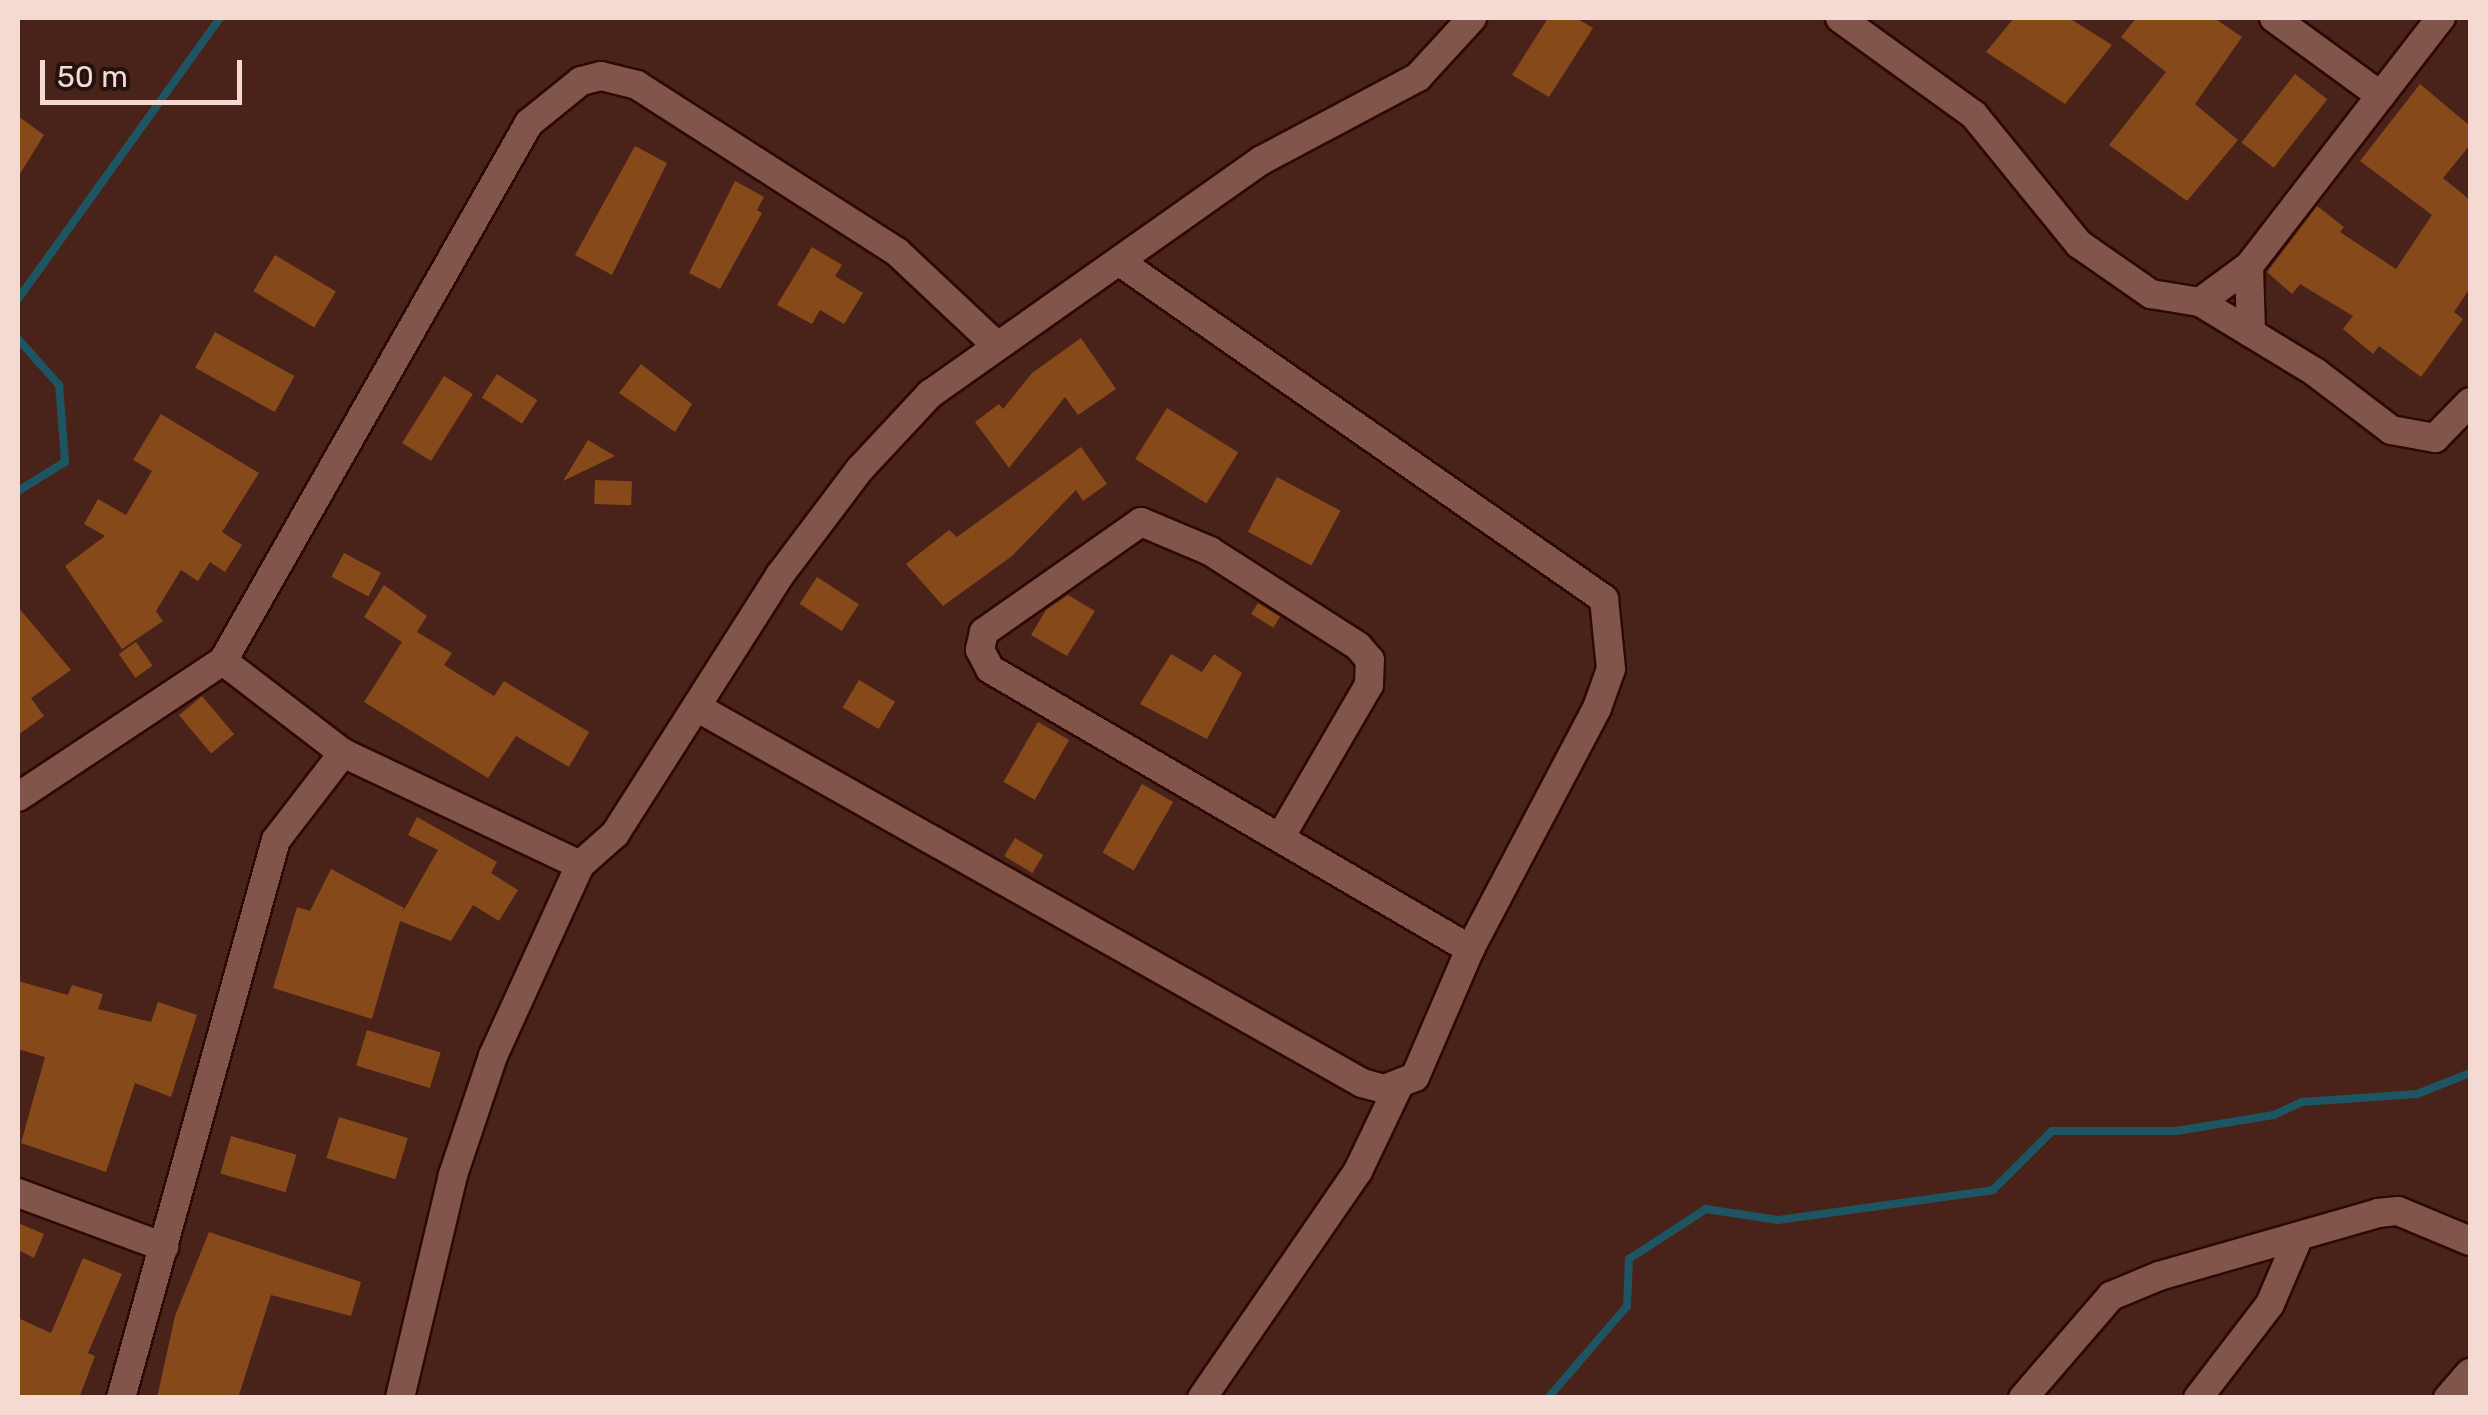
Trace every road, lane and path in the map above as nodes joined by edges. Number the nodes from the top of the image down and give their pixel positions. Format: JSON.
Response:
{"nodes":[{"id":1,"x":1472,"y":18,"type":"edge"},
{"id":2,"x":1840,"y":18,"type":"edge"},
{"id":3,"x":2274,"y":18,"type":"edge"},
{"id":4,"x":2441,"y":18,"type":"edge"},
{"id":5,"x":2381,"y":96,"type":"junction"},
{"id":6,"x":1120,"y":262,"type":"junction"},
{"id":7,"x":2249,"y":266,"type":"junction"},
{"id":8,"x":2200,"y":302,"type":"junction"},
{"id":9,"x":2251,"y":333,"type":"junction"},
{"id":10,"x":995,"y":344,"type":"junction"},
{"id":11,"x":2470,"y":402,"type":"edge"},
{"id":12,"x":223,"y":660,"type":"junction"},
{"id":13,"x":700,"y":709,"type":"junction"},
{"id":14,"x":343,"y":753,"type":"junction"},
{"id":15,"x":18,"y":797,"type":"edge"},
{"id":16,"x":1281,"y":836,"type":"junction"},
{"id":17,"x":580,"y":865,"type":"junction"},
{"id":18,"x":1470,"y":948,"type":"junction"},
{"id":19,"x":1398,"y":1087,"type":"junction"},
{"id":20,"x":18,"y":1192,"type":"edge"},
{"id":21,"x":2297,"y":1241,"type":"junction"},
{"id":22,"x":2470,"y":1241,"type":"edge"},
{"id":23,"x":164,"y":1247,"type":"junction"},
{"id":24,"x":2470,"y":1375,"type":"edge"},
{"id":25,"x":121,"y":1398,"type":"edge"},
{"id":26,"x":400,"y":1398,"type":"edge"},
{"id":27,"x":1202,"y":1398,"type":"edge"},
{"id":28,"x":2023,"y":1398,"type":"edge"},
{"id":29,"x":2198,"y":1398,"type":"edge"},
{"id":30,"x":2448,"y":1398,"type":"edge"}],
"edges":[{"from":1,"to":6,"type":"street"},
{"from":2,"to":8,"type":"street"},
{"from":3,"to":5,"type":"street"},
{"from":4,"to":5,"type":"street"},
{"from":5,"to":7,"type":"street"},
{"from":6,"to":10,"type":"street"},
{"from":6,"to":18,"type":"street"},
{"from":7,"to":8,"type":"street"},
{"from":7,"to":9,"type":"street"},
{"from":8,"to":9,"type":"street"},
{"from":9,"to":11,"type":"street"},
{"from":10,"to":12,"type":"street"},
{"from":10,"to":13,"type":"street"},
{"from":12,"to":14,"type":"street"},
{"from":12,"to":15,"type":"street"},
{"from":13,"to":17,"type":"street"},
{"from":13,"to":19,"type":"street"},
{"from":14,"to":17,"type":"street"},
{"from":14,"to":23,"type":"street"},
{"from":16,"to":16,"type":"street"},
{"from":16,"to":18,"type":"street"},
{"from":17,"to":26,"type":"street"},
{"from":18,"to":19,"type":"street"},
{"from":19,"to":27,"type":"street"},
{"from":20,"to":23,"type":"street"},
{"from":21,"to":22,"type":"street"},
{"from":21,"to":28,"type":"street"},
{"from":21,"to":29,"type":"street"},
{"from":23,"to":25,"type":"street"},
{"from":24,"to":30,"type":"street"}]}
